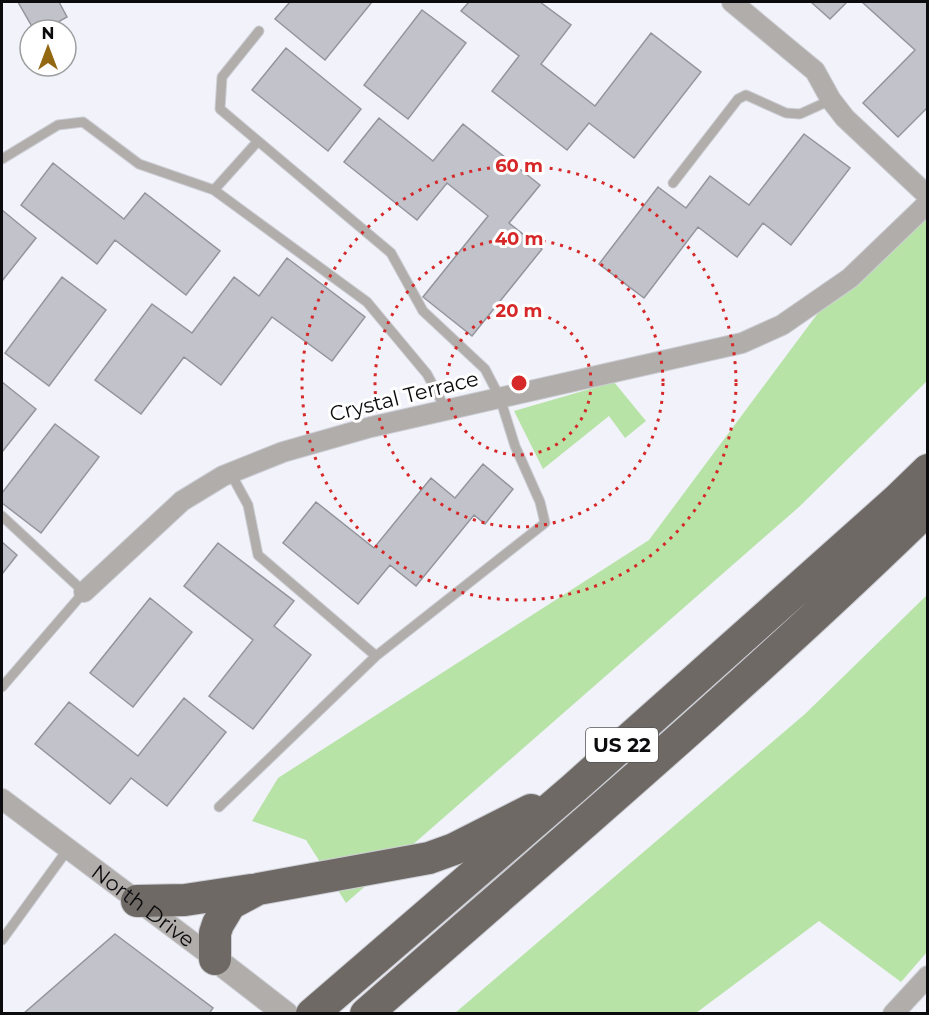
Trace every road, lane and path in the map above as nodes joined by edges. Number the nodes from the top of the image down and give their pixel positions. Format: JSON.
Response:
{"nodes":[{"id":1,"x":732,"y":2,"type":"edge"},
{"id":2,"x":260,"y":30,"type":"dead end"},
{"id":3,"x":831,"y":100,"type":"junction"},
{"id":4,"x":258,"y":141,"type":"junction"},
{"id":5,"x":2,"y":159,"type":"edge"},
{"id":6,"x":673,"y":183,"type":"dead end"},
{"id":7,"x":214,"y":190,"type":"junction"},
{"id":8,"x":927,"y":196,"type":"edge"},
{"id":9,"x":927,"y":203,"type":"edge"},
{"id":10,"x":500,"y":398,"type":"junction"},
{"id":11,"x":446,"y":410,"type":"junction"},
{"id":12,"x":927,"y":470,"type":"edge"},
{"id":13,"x":230,"y":472,"type":"junction"},
{"id":14,"x":927,"y":509,"type":"edge"},
{"id":15,"x":2,"y":516,"type":"edge"},
{"id":16,"x":84,"y":592,"type":"junction"},
{"id":17,"x":376,"y":657,"type":"junction"},
{"id":18,"x":2,"y":687,"type":"edge"},
{"id":19,"x":574,"y":788,"type":"junction"},
{"id":20,"x":2,"y":799,"type":"edge"},
{"id":21,"x":219,"y":807,"type":"dead end"},
{"id":22,"x":68,"y":849,"type":"junction"},
{"id":23,"x":258,"y":890,"type":"junction"},
{"id":24,"x":137,"y":901,"type":"junction"},
{"id":25,"x":2,"y":940,"type":"edge"},
{"id":26,"x":215,"y":959,"type":"junction"},
{"id":27,"x":927,"y":976,"type":"edge"},
{"id":28,"x":286,"y":1014,"type":"edge"},
{"id":29,"x":312,"y":1014,"type":"edge"},
{"id":30,"x":366,"y":1014,"type":"edge"},
{"id":31,"x":892,"y":1014,"type":"edge"}],
"edges":[{"from":1,"to":3,"type":"street"},
{"from":2,"to":4,"type":"lane"},
{"from":3,"to":6,"type":"lane"},
{"from":3,"to":8,"type":"street"},
{"from":4,"to":7,"type":"lane"},
{"from":4,"to":10,"type":"lane"},
{"from":5,"to":7,"type":"lane"},
{"from":7,"to":11,"type":"lane"},
{"from":9,"to":10,"type":"street","name":"Crystal Terrace"},
{"from":10,"to":11,"type":"street","name":"Crystal Terrace"},
{"from":10,"to":17,"type":"lane"},
{"from":11,"to":13,"type":"street","name":"Crystal Terrace"},
{"from":12,"to":19,"type":"highway","number":"US 22"},
{"from":13,"to":16,"type":"street","name":"Crystal Terrace"},
{"from":13,"to":17,"type":"lane"},
{"from":14,"to":30,"type":"highway","number":"US 22"},
{"from":15,"to":16,"type":"lane"},
{"from":16,"to":18,"type":"lane"},
{"from":17,"to":21,"type":"lane"},
{"from":19,"to":23,"type":"highway"},
{"from":19,"to":29,"type":"highway","number":"US 22"},
{"from":20,"to":22,"type":"street","name":"North Drive"},
{"from":22,"to":24,"type":"street","name":"North Drive"},
{"from":22,"to":25,"type":"lane"},
{"from":23,"to":24,"type":"highway"},
{"from":23,"to":26,"type":"highway"},
{"from":24,"to":26,"type":"street","name":"North Drive"},
{"from":26,"to":28,"type":"street","name":"North Drive"},
{"from":27,"to":31,"type":"street"}]}
